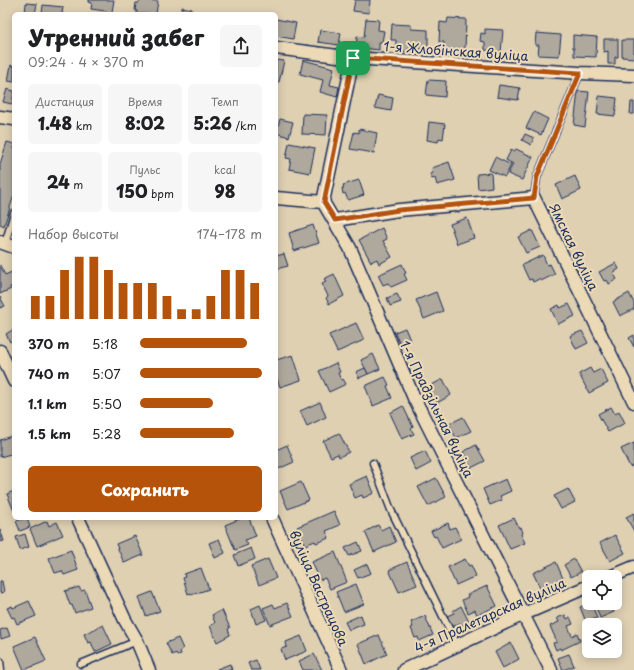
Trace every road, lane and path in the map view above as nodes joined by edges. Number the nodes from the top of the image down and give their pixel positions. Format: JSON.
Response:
{"nodes":[{"id":1,"x":278,"y":48,"type":"edge"},
{"id":2,"x":353,"y":58,"type":"junction"},
{"id":3,"x":580,"y":73,"type":"junction"},
{"id":4,"x":634,"y":75,"type":"edge"},
{"id":5,"x":0,"y":117,"type":"edge"},
{"id":6,"x":12,"y":119,"type":"edge"},
{"id":7,"x":278,"y":198,"type":"edge"},
{"id":8,"x":534,"y":198,"type":"junction"},
{"id":9,"x":324,"y":202,"type":"junction"},
{"id":10,"x":335,"y":220,"type":"junction"},
{"id":11,"x":12,"y":221,"type":"edge"},
{"id":12,"x":6,"y":244,"type":"edge"},
{"id":13,"x":0,"y":351,"type":"edge"},
{"id":14,"x":12,"y":377,"type":"edge"},
{"id":15,"x":634,"y":402,"type":"edge"},
{"id":16,"x":372,"y":463,"type":"dead end"},
{"id":17,"x":79,"y":520,"type":"edge"},
{"id":18,"x":273,"y":520,"type":"edge"},
{"id":19,"x":634,"y":567,"type":"edge"},
{"id":20,"x":622,"y":572,"type":"edge"},
{"id":21,"x":582,"y":589,"type":"edge"},
{"id":22,"x":524,"y":614,"type":"junction"},
{"id":23,"x":137,"y":641,"type":"junction"},
{"id":24,"x":457,"y":645,"type":"junction"},
{"id":25,"x":0,"y":662,"type":"edge"},
{"id":26,"x":81,"y":664,"type":"dead end"},
{"id":27,"x":1,"y":670,"type":"edge"},
{"id":28,"x":149,"y":670,"type":"edge"},
{"id":29,"x":341,"y":670,"type":"edge"},
{"id":30,"x":404,"y":670,"type":"edge"},
{"id":31,"x":551,"y":670,"type":"edge"}],
"edges":[{"from":1,"to":2,"type":"street","name":"1-я Жлобінская вуліца"},
{"from":2,"to":3,"type":"street","name":"1-я Жлобінская вуліца"},
{"from":2,"to":9,"type":"street"},
{"from":3,"to":4,"type":"street","name":"1-я Жлобінская вуліца"},
{"from":3,"to":8,"type":"lane"},
{"from":5,"to":6,"type":"street"},
{"from":7,"to":9,"type":"street"},
{"from":8,"to":10,"type":"street","name":"Ямская вуліца"},
{"from":8,"to":15,"type":"street","name":"Ямская вуліца"},
{"from":9,"to":10,"type":"street","name":"1-я Прадзільная вуліца"},
{"from":10,"to":22,"type":"street","name":"1-я Прадзільная вуліца"},
{"from":11,"to":12,"type":"lane"},
{"from":13,"to":14,"type":"street"},
{"from":16,"to":24,"type":"lane"},
{"from":17,"to":23,"type":"street"},
{"from":18,"to":29,"type":"street","name":"вуліца Вастрацова"},
{"from":19,"to":20,"type":"street"},
{"from":21,"to":22,"type":"street","name":"4-я Пралетарская вуліца"},
{"from":22,"to":24,"type":"street","name":"4-я Пралетарская вуліца"},
{"from":22,"to":31,"type":"street","name":"1-я Прадзільная вуліца"},
{"from":23,"to":26,"type":"lane"},
{"from":23,"to":28,"type":"street"},
{"from":24,"to":30,"type":"street","name":"4-я Пралетарская вуліца"},
{"from":25,"to":27,"type":"lane"}]}
